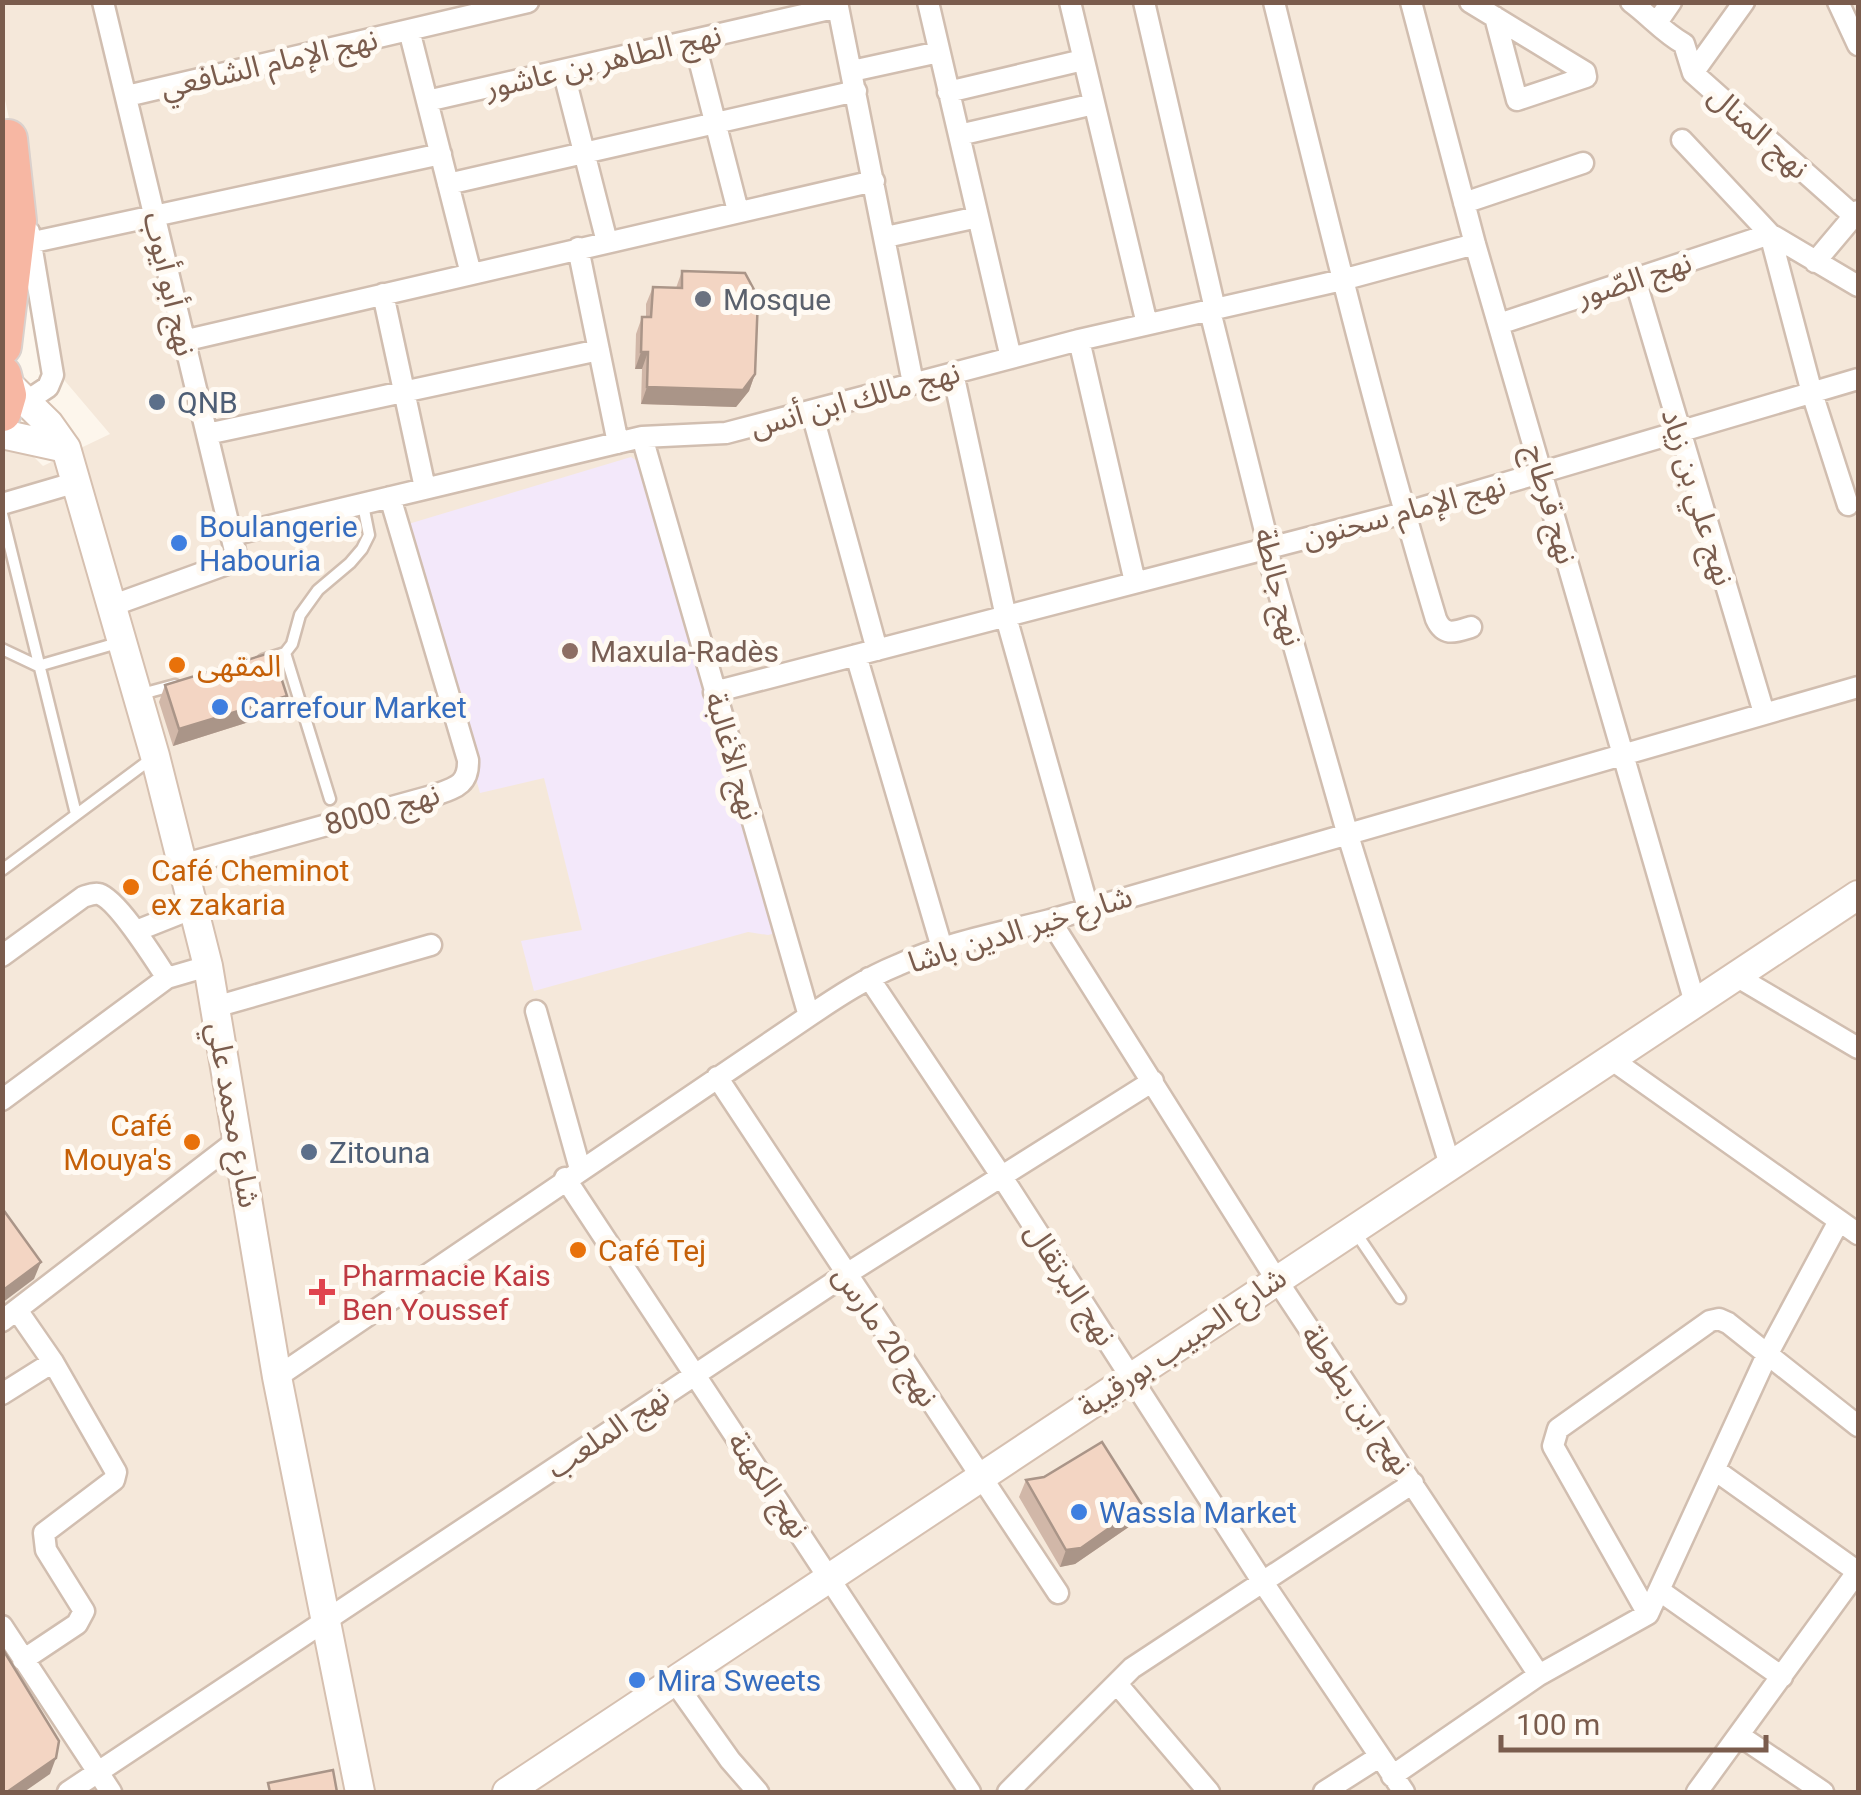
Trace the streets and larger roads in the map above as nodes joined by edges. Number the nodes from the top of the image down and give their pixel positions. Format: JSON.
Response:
{"nodes":[{"id":1,"x":528,"y":2,"type":"edge"},
{"id":2,"x":1070,"y":2,"type":"edge"},
{"id":3,"x":1144,"y":2,"type":"edge"},
{"id":4,"x":1274,"y":2,"type":"edge"},
{"id":5,"x":1411,"y":2,"type":"edge"},
{"id":6,"x":1470,"y":2,"type":"edge"},
{"id":7,"x":1631,"y":2,"type":"edge"},
{"id":8,"x":1671,"y":2,"type":"edge"},
{"id":9,"x":1744,"y":2,"type":"edge"},
{"id":10,"x":1838,"y":2,"type":"edge"},
{"id":11,"x":111,"y":4,"type":"edge"},
{"id":12,"x":933,"y":4,"type":"edge"},
{"id":13,"x":838,"y":5,"type":"edge"},
{"id":14,"x":445,"y":12,"type":"edge"},
{"id":15,"x":1495,"y":17,"type":"junction"},
{"id":16,"x":1658,"y":20,"type":"junction"},
{"id":17,"x":409,"y":30,"type":"junction"},
{"id":18,"x":694,"y":40,"type":"junction"},
{"id":19,"x":1858,"y":45,"type":"edge"},
{"id":20,"x":939,"y":52,"type":"junction"},
{"id":21,"x":1083,"y":60,"type":"junction"},
{"id":22,"x":563,"y":70,"type":"junction"},
{"id":23,"x":1693,"y":73,"type":"junction"},
{"id":24,"x":854,"y":81,"type":"junction"},
{"id":25,"x":948,"y":92,"type":"junction"},
{"id":26,"x":127,"y":96,"type":"junction"},
{"id":27,"x":427,"y":101,"type":"junction"},
{"id":28,"x":1094,"y":104,"type":"junction"},
{"id":29,"x":713,"y":122,"type":"junction"},
{"id":30,"x":5,"y":126,"type":"edge"},
{"id":31,"x":959,"y":135,"type":"junction"},
{"id":32,"x":1682,"y":140,"type":"dead end"},
{"id":33,"x":585,"y":152,"type":"junction"},
{"id":34,"x":441,"y":154,"type":"junction"},
{"id":35,"x":1583,"y":163,"type":"dead end"},
{"id":36,"x":874,"y":181,"type":"junction"},
{"id":37,"x":448,"y":184,"type":"junction"},
{"id":38,"x":1464,"y":202,"type":"junction"},
{"id":39,"x":738,"y":211,"type":"junction"},
{"id":40,"x":1856,"y":213,"type":"edge"},
{"id":41,"x":978,"y":217,"type":"junction"},
{"id":42,"x":155,"y":218,"type":"junction"},
{"id":43,"x":1770,"y":234,"type":"junction"},
{"id":44,"x":886,"y":236,"type":"junction"},
{"id":45,"x":608,"y":242,"type":"junction"},
{"id":46,"x":30,"y":243,"type":"junction"},
{"id":47,"x":1475,"y":244,"type":"junction"},
{"id":48,"x":578,"y":248,"type":"junction"},
{"id":49,"x":1815,"y":262,"type":"junction"},
{"id":50,"x":471,"y":274,"type":"junction"},
{"id":51,"x":1635,"y":279,"type":"junction"},
{"id":52,"x":1342,"y":280,"type":"junction"},
{"id":53,"x":1858,"y":286,"type":"edge"},
{"id":54,"x":383,"y":294,"type":"junction"},
{"id":55,"x":1215,"y":309,"type":"junction"},
{"id":56,"x":1147,"y":324,"type":"junction"},
{"id":57,"x":1498,"y":324,"type":"junction"},
{"id":58,"x":1079,"y":340,"type":"junction"},
{"id":59,"x":182,"y":341,"type":"junction"},
{"id":60,"x":599,"y":350,"type":"junction"},
{"id":61,"x":1011,"y":358,"type":"junction"},
{"id":62,"x":954,"y":373,"type":"junction"},
{"id":63,"x":1858,"y":379,"type":"edge"},
{"id":64,"x":6,"y":380,"type":"edge"},
{"id":65,"x":913,"y":383,"type":"junction"},
{"id":66,"x":1812,"y":393,"type":"junction"},
{"id":67,"x":406,"y":394,"type":"junction"},
{"id":68,"x":812,"y":413,"type":"junction"},
{"id":69,"x":1678,"y":431,"type":"junction"},
{"id":70,"x":2,"y":434,"type":"edge"},
{"id":71,"x":207,"y":434,"type":"junction"},
{"id":72,"x":642,"y":438,"type":"junction"},
{"id":73,"x":618,"y":444,"type":"junction"},
{"id":74,"x":66,"y":448,"type":"junction"},
{"id":75,"x":1542,"y":475,"type":"junction"},
{"id":76,"x":78,"y":482,"type":"junction"},
{"id":77,"x":426,"y":488,"type":"junction"},
{"id":78,"x":390,"y":497,"type":"junction"},
{"id":79,"x":2,"y":504,"type":"edge"},
{"id":80,"x":1848,"y":504,"type":"dead end"},
{"id":81,"x":1404,"y":513,"type":"junction"},
{"id":82,"x":232,"y":536,"type":"junction"},
{"id":83,"x":1269,"y":547,"type":"junction"},
{"id":84,"x":1136,"y":582,"type":"junction"},
{"id":85,"x":111,"y":606,"type":"junction"},
{"id":86,"x":1006,"y":616,"type":"junction"},
{"id":87,"x":1471,"y":627,"type":"dead end"},
{"id":88,"x":867,"y":653,"type":"junction"},
{"id":89,"x":1858,"y":687,"type":"edge"},
{"id":90,"x":714,"y":692,"type":"junction"},
{"id":91,"x":1764,"y":714,"type":"junction"},
{"id":92,"x":1622,"y":753,"type":"junction"},
{"id":93,"x":1347,"y":832,"type":"junction"},
{"id":94,"x":185,"y":864,"type":"junction"},
{"id":95,"x":1858,"y":895,"type":"edge"},
{"id":96,"x":194,"y":908,"type":"junction"},
{"id":97,"x":1088,"y":908,"type":"junction"},
{"id":98,"x":1050,"y":920,"type":"junction"},
{"id":99,"x":136,"y":932,"type":"junction"},
{"id":100,"x":430,"y":945,"type":"dead end"},
{"id":101,"x":942,"y":948,"type":"junction"},
{"id":102,"x":2,"y":956,"type":"edge"},
{"id":103,"x":208,"y":966,"type":"junction"},
{"id":104,"x":1736,"y":976,"type":"junction"},
{"id":105,"x":167,"y":978,"type":"junction"},
{"id":106,"x":869,"y":978,"type":"junction"},
{"id":107,"x":1695,"y":1003,"type":"junction"},
{"id":108,"x":214,"y":1007,"type":"junction"},
{"id":109,"x":536,"y":1011,"type":"dead end"},
{"id":110,"x":808,"y":1016,"type":"junction"},
{"id":111,"x":1858,"y":1048,"type":"edge"},
{"id":112,"x":1611,"y":1059,"type":"junction"},
{"id":113,"x":718,"y":1077,"type":"junction"},
{"id":114,"x":1153,"y":1081,"type":"junction"},
{"id":115,"x":2,"y":1100,"type":"edge"},
{"id":116,"x":239,"y":1139,"type":"junction"},
{"id":117,"x":1450,"y":1165,"type":"junction"},
{"id":118,"x":572,"y":1174,"type":"junction"},
{"id":119,"x":1002,"y":1178,"type":"junction"},
{"id":120,"x":1840,"y":1221,"type":"junction"},
{"id":121,"x":1858,"y":1234,"type":"edge"},
{"id":122,"x":845,"y":1275,"type":"junction"},
{"id":123,"x":1276,"y":1279,"type":"junction"},
{"id":124,"x":10,"y":1316,"type":"edge"},
{"id":125,"x":1767,"y":1355,"type":"junction"},
{"id":126,"x":53,"y":1362,"type":"junction"},
{"id":127,"x":694,"y":1374,"type":"junction"},
{"id":128,"x":276,"y":1377,"type":"junction"},
{"id":129,"x":1131,"y":1377,"type":"junction"},
{"id":130,"x":5,"y":1387,"type":"edge"},
{"id":131,"x":1858,"y":1426,"type":"edge"},
{"id":132,"x":1714,"y":1470,"type":"junction"},
{"id":133,"x":979,"y":1476,"type":"junction"},
{"id":134,"x":1412,"y":1483,"type":"junction"},
{"id":135,"x":1858,"y":1571,"type":"edge"},
{"id":136,"x":830,"y":1576,"type":"junction"},
{"id":137,"x":1262,"y":1581,"type":"junction"},
{"id":138,"x":1660,"y":1591,"type":"junction"},
{"id":139,"x":1058,"y":1594,"type":"dead end"},
{"id":140,"x":1648,"y":1614,"type":"junction"},
{"id":141,"x":328,"y":1622,"type":"junction"},
{"id":142,"x":2,"y":1626,"type":"edge"},
{"id":143,"x":23,"y":1660,"type":"junction"},
{"id":144,"x":1539,"y":1676,"type":"junction"},
{"id":145,"x":1782,"y":1678,"type":"junction"},
{"id":146,"x":674,"y":1680,"type":"junction"},
{"id":147,"x":1117,"y":1684,"type":"junction"},
{"id":148,"x":1740,"y":1736,"type":"junction"},
{"id":149,"x":1379,"y":1758,"type":"junction"},
{"id":150,"x":98,"y":1772,"type":"junction"},
{"id":151,"x":1398,"y":1784,"type":"edge"},
{"id":152,"x":68,"y":1792,"type":"edge"},
{"id":153,"x":111,"y":1792,"type":"edge"},
{"id":154,"x":360,"y":1792,"type":"edge"},
{"id":155,"x":506,"y":1792,"type":"edge"},
{"id":156,"x":758,"y":1792,"type":"edge"},
{"id":157,"x":970,"y":1792,"type":"edge"},
{"id":158,"x":1008,"y":1792,"type":"edge"},
{"id":159,"x":1208,"y":1792,"type":"edge"},
{"id":160,"x":1324,"y":1792,"type":"edge"},
{"id":161,"x":1697,"y":1792,"type":"edge"},
{"id":162,"x":1823,"y":1792,"type":"edge"}],
"edges":[{"from":1,"to":14,"type":"street","name":"نهج الإمام الشافعي"},
{"from":2,"to":21,"type":"street"},
{"from":3,"to":55,"type":"street","name":"نهج جالطة"},
{"from":4,"to":52,"type":"street"},
{"from":5,"to":38,"type":"street","name":"نهج قرطاج"},
{"from":6,"to":15,"type":"street"},
{"from":7,"to":16,"type":"street","name":"نهج المنال"},
{"from":8,"to":16,"type":"street"},
{"from":9,"to":23,"type":"street"},
{"from":10,"to":19,"type":"street"},
{"from":11,"to":26,"type":"street","name":"نهج أبو أيوب"},
{"from":12,"to":20,"type":"street"},
{"from":13,"to":18,"type":"street","name":"نهج الطاهر بن عاشور"},
{"from":13,"to":24,"type":"street"},
{"from":14,"to":17,"type":"street","name":"نهج الإمام الشافعي"},
{"from":15,"to":15,"type":"street"},
{"from":16,"to":23,"type":"street","name":"نهج المنال"},
{"from":17,"to":26,"type":"street","name":"نهج الإمام الشافعي"},
{"from":17,"to":27,"type":"street"},
{"from":18,"to":22,"type":"street","name":"نهج الطاهر بن عاشور"},
{"from":18,"to":29,"type":"street"},
{"from":20,"to":24,"type":"street"},
{"from":20,"to":25,"type":"street"},
{"from":21,"to":25,"type":"street"},
{"from":21,"to":28,"type":"street"},
{"from":22,"to":27,"type":"street","name":"نهج الطاهر بن عاشور"},
{"from":22,"to":33,"type":"street"},
{"from":23,"to":40,"type":"street","name":"نهج المنال"},
{"from":24,"to":29,"type":"street"},
{"from":24,"to":36,"type":"street"},
{"from":25,"to":31,"type":"street"},
{"from":26,"to":42,"type":"street","name":"نهج أبو أيوب"},
{"from":27,"to":34,"type":"street"},
{"from":28,"to":31,"type":"street"},
{"from":28,"to":56,"type":"street"},
{"from":29,"to":33,"type":"street"},
{"from":29,"to":39,"type":"street"},
{"from":30,"to":46,"type":"street"},
{"from":30,"to":64,"type":"highway"},
{"from":31,"to":41,"type":"street"},
{"from":32,"to":43,"type":"street"},
{"from":33,"to":37,"type":"street"},
{"from":33,"to":45,"type":"street"},
{"from":34,"to":37,"type":"street"},
{"from":34,"to":42,"type":"street"},
{"from":35,"to":38,"type":"street"},
{"from":36,"to":39,"type":"street"},
{"from":36,"to":44,"type":"street"},
{"from":37,"to":50,"type":"street"},
{"from":38,"to":47,"type":"street","name":"نهج قرطاج"},
{"from":39,"to":45,"type":"street"},
{"from":40,"to":49,"type":"street"},
{"from":41,"to":44,"type":"street"},
{"from":41,"to":61,"type":"street"},
{"from":42,"to":46,"type":"street"},
{"from":42,"to":59,"type":"street","name":"نهج أبو أيوب"},
{"from":43,"to":49,"type":"street"},
{"from":43,"to":51,"type":"street","name":"نهج الصّور"},
{"from":43,"to":66,"type":"street"},
{"from":44,"to":65,"type":"street"},
{"from":45,"to":48,"type":"street"},
{"from":46,"to":64,"type":"street"},
{"from":47,"to":52,"type":"street","name":"نهج مالك ابن أنس"},
{"from":47,"to":57,"type":"street","name":"نهج قرطاج"},
{"from":48,"to":50,"type":"street"},
{"from":48,"to":60,"type":"street"},
{"from":49,"to":53,"type":"street"},
{"from":50,"to":54,"type":"street"},
{"from":51,"to":57,"type":"street","name":"نهج الصّور"},
{"from":51,"to":69,"type":"street","name":"نهج علي بن زياد"},
{"from":52,"to":55,"type":"street","name":"نهج مالك ابن أنس"},
{"from":52,"to":81,"type":"street"},
{"from":54,"to":59,"type":"street"},
{"from":54,"to":67,"type":"street"},
{"from":55,"to":56,"type":"street","name":"نهج مالك ابن أنس"},
{"from":55,"to":83,"type":"street","name":"نهج جالطة"},
{"from":56,"to":58,"type":"street","name":"نهج مالك ابن أنس"},
{"from":57,"to":75,"type":"street","name":"نهج قرطاج"},
{"from":58,"to":61,"type":"street","name":"نهج مالك ابن أنس"},
{"from":58,"to":84,"type":"street"},
{"from":59,"to":71,"type":"street","name":"نهج أبو أيوب"},
{"from":60,"to":67,"type":"street"},
{"from":60,"to":73,"type":"street"},
{"from":61,"to":62,"type":"street","name":"نهج مالك ابن أنس"},
{"from":62,"to":65,"type":"street","name":"نهج مالك ابن أنس"},
{"from":62,"to":86,"type":"street"},
{"from":63,"to":66,"type":"street","name":"نهج الإمام سحنون"},
{"from":64,"to":74,"type":"street","name":"شارع محمد علي"},
{"from":65,"to":68,"type":"street","name":"نهج مالك ابن أنس"},
{"from":66,"to":69,"type":"street","name":"نهج الإمام سحنون"},
{"from":66,"to":80,"type":"street"},
{"from":67,"to":71,"type":"street"},
{"from":67,"to":77,"type":"street"},
{"from":68,"to":72,"type":"street","name":"نهج مالك ابن أنس"},
{"from":68,"to":88,"type":"street"},
{"from":69,"to":75,"type":"street","name":"نهج الإمام سحنون"},
{"from":69,"to":91,"type":"street","name":"نهج علي بن زياد"},
{"from":70,"to":74,"type":"street"},
{"from":71,"to":82,"type":"street","name":"نهج أبو أيوب"},
{"from":72,"to":73,"type":"street","name":"نهج مالك ابن أنس"},
{"from":72,"to":90,"type":"street","name":"نهج الأغالبة"},
{"from":73,"to":77,"type":"street","name":"نهج مالك ابن أنس"},
{"from":74,"to":76,"type":"street","name":"شارع محمد علي"},
{"from":75,"to":81,"type":"street","name":"نهج الإمام سحنون"},
{"from":75,"to":92,"type":"street","name":"نهج قرطاج"},
{"from":76,"to":79,"type":"street"},
{"from":76,"to":85,"type":"street","name":"شارع محمد علي"},
{"from":77,"to":78,"type":"street","name":"نهج مالك ابن أنس"},
{"from":78,"to":82,"type":"street","name":"نهج مالك ابن أنس"},
{"from":78,"to":94,"type":"street","name":"نهج 8000"},
{"from":81,"to":83,"type":"street","name":"نهج الإمام سحنون"},
{"from":81,"to":87,"type":"street"},
{"from":82,"to":85,"type":"street","name":"نهج أبو أيوب"},
{"from":83,"to":84,"type":"street","name":"نهج الإمام سحنون"},
{"from":83,"to":93,"type":"street","name":"نهج جالطة"},
{"from":84,"to":86,"type":"street","name":"نهج الإمام سحنون"},
{"from":85,"to":94,"type":"street","name":"شارع محمد علي"},
{"from":86,"to":88,"type":"street","name":"نهج الإمام سحنون"},
{"from":86,"to":97,"type":"street"},
{"from":88,"to":90,"type":"street","name":"نهج الإمام سحنون"},
{"from":88,"to":101,"type":"street"},
{"from":89,"to":91,"type":"street","name":"شارع خير الدين باشا"},
{"from":90,"to":110,"type":"street","name":"نهج الأغالبة"},
{"from":91,"to":92,"type":"street","name":"شارع خير الدين باشا"},
{"from":92,"to":93,"type":"street","name":"شارع خير الدين باشا"},
{"from":92,"to":107,"type":"street","name":"نهج قرطاج"},
{"from":93,"to":97,"type":"street","name":"شارع خير الدين باشا"},
{"from":93,"to":117,"type":"street","name":"نهج جالطة"},
{"from":94,"to":96,"type":"street","name":"شارع محمد علي"},
{"from":95,"to":104,"type":"street","name":"شارع الحبيب بورقيبة"},
{"from":96,"to":99,"type":"street"},
{"from":96,"to":103,"type":"street","name":"شارع محمد علي"},
{"from":97,"to":98,"type":"street","name":"شارع خير الدين باشا"},
{"from":98,"to":101,"type":"street","name":"شارع خير الدين باشا"},
{"from":98,"to":114,"type":"street","name":"نهج ابن بطوطة"},
{"from":99,"to":102,"type":"street"},
{"from":99,"to":105,"type":"street"},
{"from":100,"to":108,"type":"street"},
{"from":101,"to":106,"type":"street","name":"شارع خير الدين باشا"},
{"from":103,"to":105,"type":"street"},
{"from":103,"to":108,"type":"street","name":"شارع محمد علي"},
{"from":104,"to":107,"type":"street","name":"شارع الحبيب بورقيبة"},
{"from":104,"to":111,"type":"street"},
{"from":105,"to":115,"type":"street"},
{"from":106,"to":110,"type":"street","name":"شارع خير الدين باشا"},
{"from":106,"to":119,"type":"street","name":"نهج البرتقال"},
{"from":107,"to":112,"type":"street","name":"شارع الحبيب بورقيبة"},
{"from":108,"to":116,"type":"street","name":"شارع محمد علي"},
{"from":109,"to":118,"type":"street","name":"نهج الكهنة"},
{"from":110,"to":113,"type":"street","name":"شارع خير الدين باشا"},
{"from":112,"to":117,"type":"street","name":"شارع الحبيب بورقيبة"},
{"from":112,"to":120,"type":"street"},
{"from":113,"to":118,"type":"street","name":"شارع خير الدين باشا"},
{"from":113,"to":122,"type":"street","name":"نهج 20 مارس"},
{"from":114,"to":119,"type":"street","name":"نهج الملعب"},
{"from":114,"to":123,"type":"street","name":"نهج ابن بطوطة"},
{"from":116,"to":124,"type":"street"},
{"from":116,"to":128,"type":"street","name":"شارع محمد علي"},
{"from":117,"to":123,"type":"street","name":"شارع الحبيب بورقيبة"},
{"from":118,"to":127,"type":"street","name":"نهج الكهنة"},
{"from":118,"to":128,"type":"street","name":"شارع خير الدين باشا"},
{"from":119,"to":122,"type":"street","name":"نهج الملعب"},
{"from":119,"to":129,"type":"street","name":"نهج البرتقال"},
{"from":120,"to":121,"type":"street"},
{"from":120,"to":125,"type":"street"},
{"from":122,"to":127,"type":"street","name":"نهج الملعب"},
{"from":122,"to":133,"type":"street","name":"نهج 20 مارس"},
{"from":123,"to":129,"type":"street","name":"شارع الحبيب بورقيبة"},
{"from":123,"to":134,"type":"street","name":"نهج ابن بطوطة"},
{"from":124,"to":126,"type":"street"},
{"from":125,"to":131,"type":"street"},
{"from":125,"to":132,"type":"street"},
{"from":125,"to":140,"type":"street"},
{"from":126,"to":130,"type":"street"},
{"from":126,"to":143,"type":"street"},
{"from":127,"to":136,"type":"street","name":"نهج الكهنة"},
{"from":127,"to":141,"type":"street","name":"نهج الملعب"},
{"from":128,"to":141,"type":"street","name":"شارع محمد علي"},
{"from":129,"to":133,"type":"street","name":"شارع الحبيب بورقيبة"},
{"from":129,"to":137,"type":"street","name":"نهج البرتقال"},
{"from":132,"to":135,"type":"street"},
{"from":132,"to":138,"type":"street"},
{"from":133,"to":136,"type":"street","name":"شارع الحبيب بورقيبة"},
{"from":133,"to":139,"type":"street","name":"نهج 20 مارس"},
{"from":134,"to":137,"type":"street"},
{"from":134,"to":144,"type":"street","name":"نهج ابن بطوطة"},
{"from":135,"to":145,"type":"street"},
{"from":136,"to":146,"type":"street","name":"شارع الحبيب بورقيبة"},
{"from":136,"to":157,"type":"street","name":"نهج الكهنة"},
{"from":137,"to":147,"type":"street"},
{"from":137,"to":149,"type":"street","name":"نهج البرتقال"},
{"from":138,"to":140,"type":"street"},
{"from":138,"to":145,"type":"street"},
{"from":140,"to":144,"type":"street"},
{"from":141,"to":150,"type":"street","name":"نهج الملعب"},
{"from":141,"to":154,"type":"street","name":"شارع محمد علي"},
{"from":142,"to":143,"type":"street"},
{"from":143,"to":150,"type":"street"},
{"from":144,"to":151,"type":"street"},
{"from":145,"to":148,"type":"street"},
{"from":146,"to":155,"type":"street","name":"شارع الحبيب بورقيبة"},
{"from":146,"to":156,"type":"street"},
{"from":147,"to":158,"type":"street"},
{"from":147,"to":159,"type":"street"},
{"from":148,"to":161,"type":"street"},
{"from":148,"to":162,"type":"street"},
{"from":149,"to":151,"type":"street","name":"نهج البرتقال"},
{"from":149,"to":160,"type":"street"},
{"from":150,"to":152,"type":"street","name":"نهج الملعب"},
{"from":150,"to":153,"type":"street"}]}
